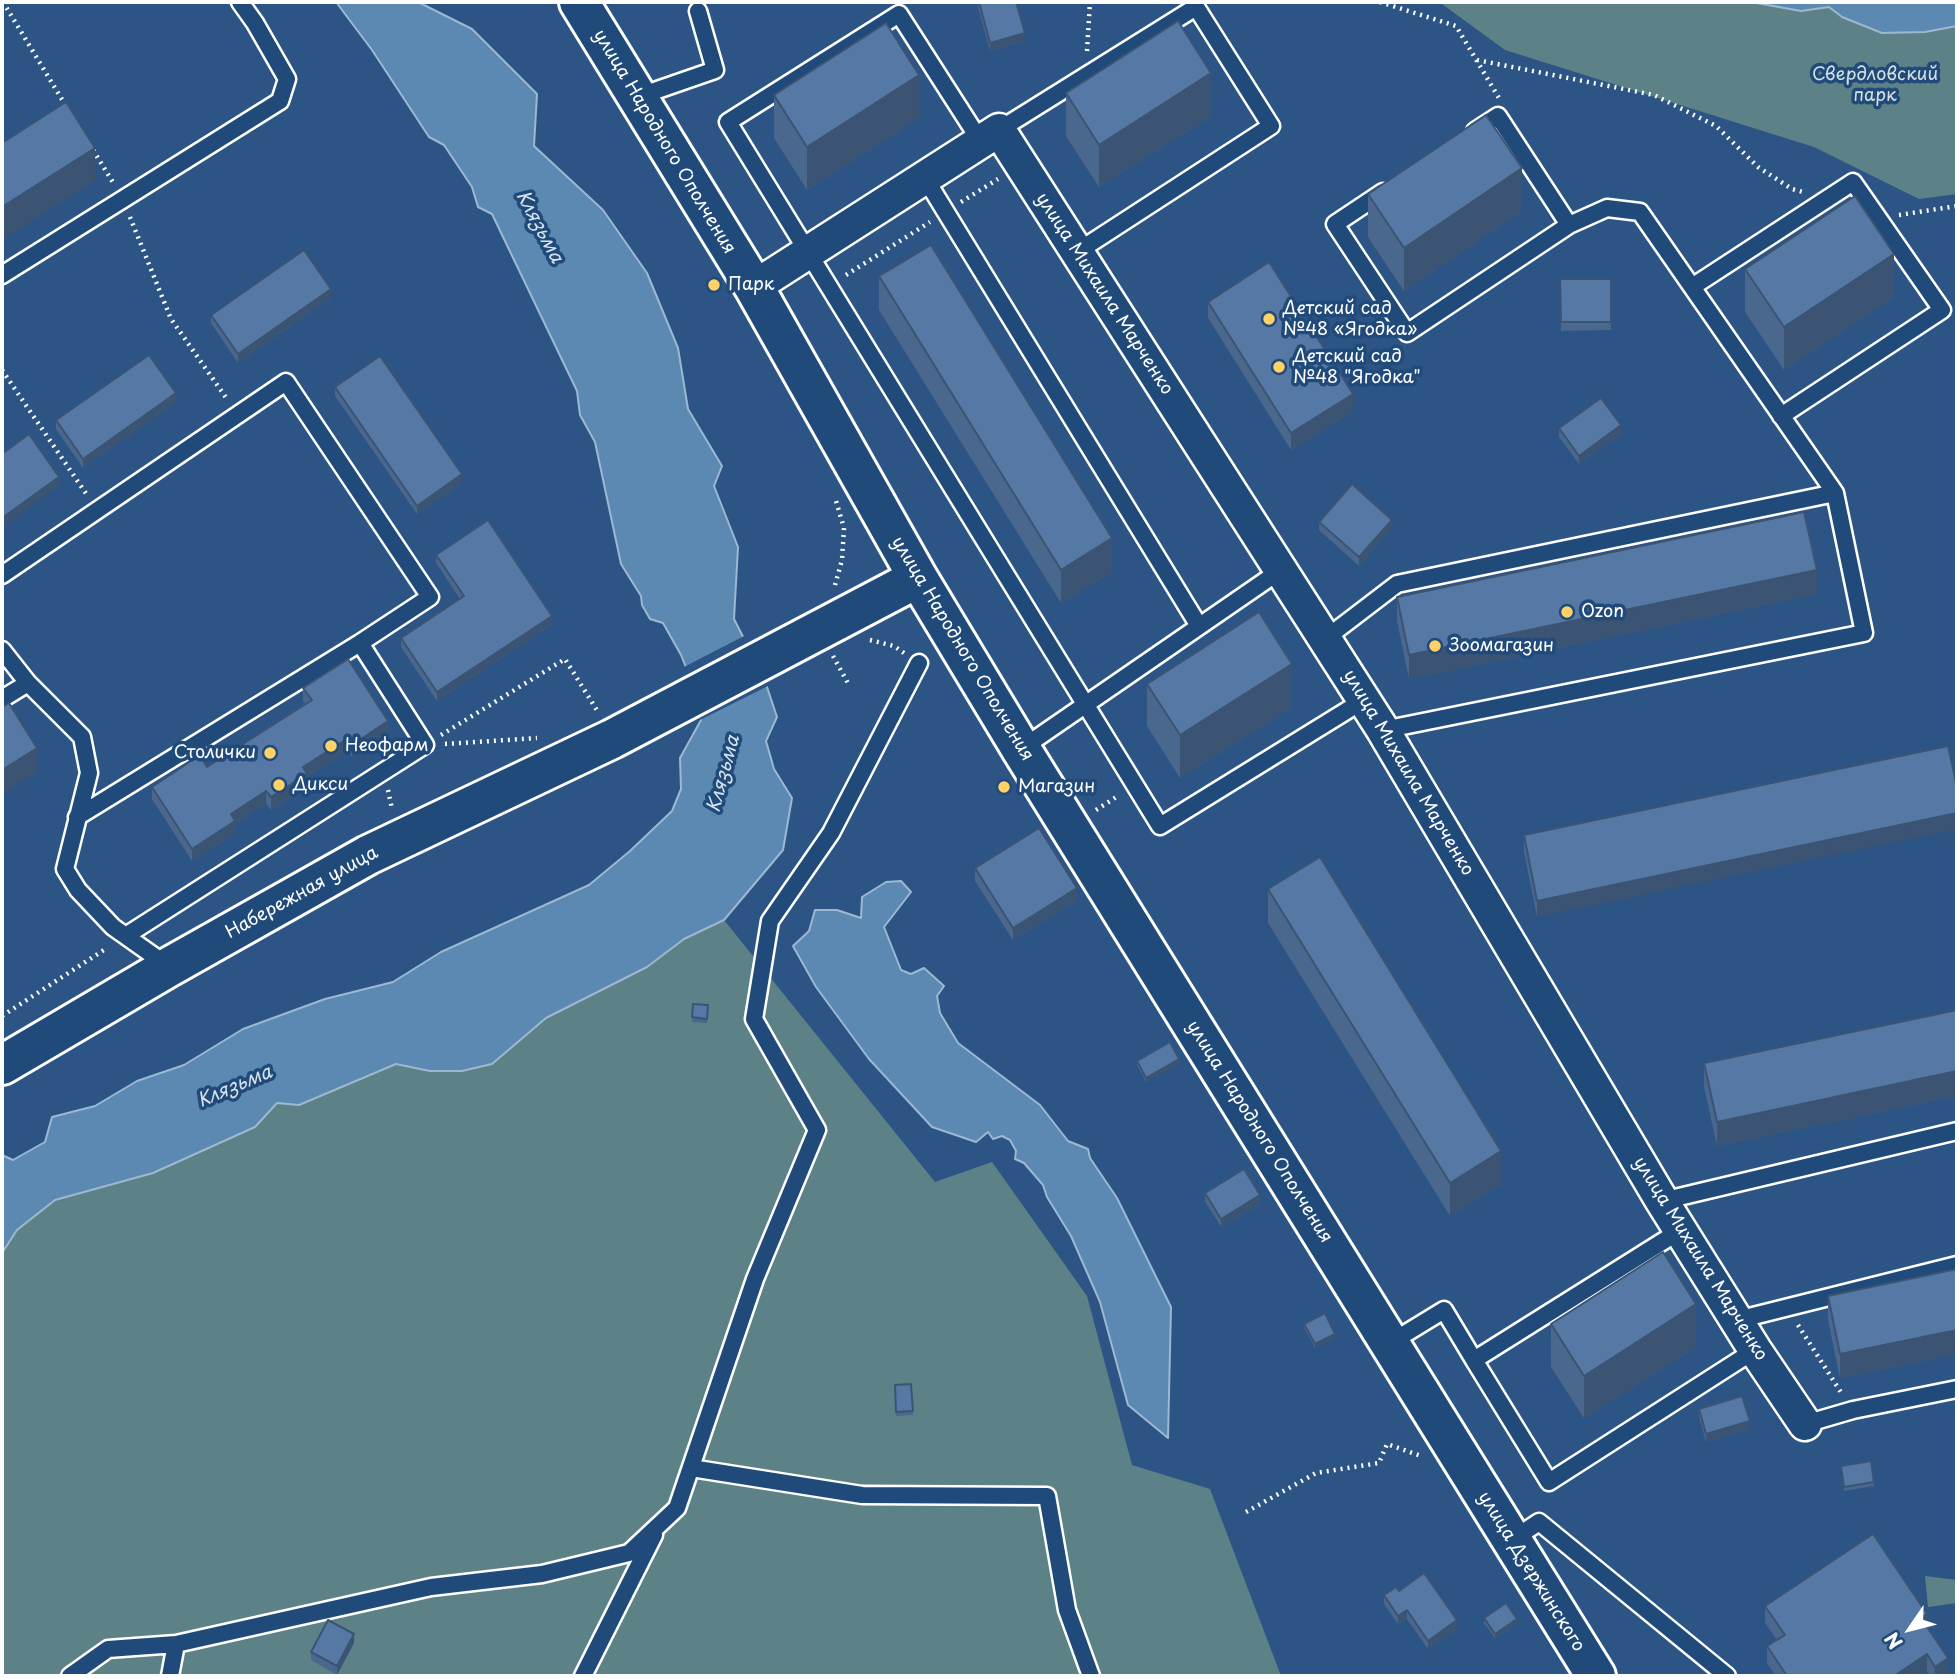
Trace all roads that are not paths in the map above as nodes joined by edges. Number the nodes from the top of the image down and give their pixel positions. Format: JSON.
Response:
{"nodes":[{"id":1,"x":240,"y":2,"type":"edge"},
{"id":2,"x":579,"y":2,"type":"edge"},
{"id":3,"x":698,"y":11,"type":"dead end"},
{"id":4,"x":637,"y":97,"type":"junction"},
{"id":5,"x":990,"y":136,"type":"junction"},
{"id":6,"x":1463,"y":139,"type":"edge"},
{"id":7,"x":925,"y":178,"type":"junction"},
{"id":8,"x":1393,"y":186,"type":"edge"},
{"id":9,"x":1569,"y":225,"type":"junction"},
{"id":10,"x":1077,"y":252,"type":"junction"},
{"id":11,"x":808,"y":253,"type":"junction"},
{"id":12,"x":2,"y":275,"type":"edge"},
{"id":13,"x":754,"y":287,"type":"junction"},
{"id":14,"x":1692,"y":287,"type":"junction"},
{"id":15,"x":1782,"y":416,"type":"junction"},
{"id":16,"x":1835,"y":493,"type":"junction"},
{"id":17,"x":1281,"y":570,"type":"junction"},
{"id":18,"x":2,"y":575,"type":"edge"},
{"id":19,"x":918,"y":578,"type":"junction"},
{"id":20,"x":1199,"y":626,"type":"junction"},
{"id":21,"x":1325,"y":639,"type":"junction"},
{"id":22,"x":360,"y":643,"type":"junction"},
{"id":23,"x":2,"y":650,"type":"edge"},
{"id":24,"x":919,"y":663,"type":"road end"},
{"id":25,"x":29,"y":683,"type":"junction"},
{"id":26,"x":2,"y":699,"type":"edge"},
{"id":27,"x":1364,"y":700,"type":"junction"},
{"id":28,"x":1085,"y":705,"type":"junction"},
{"id":29,"x":1384,"y":730,"type":"junction"},
{"id":30,"x":1021,"y":748,"type":"junction"},
{"id":31,"x":77,"y":817,"type":"junction"},
{"id":32,"x":127,"y":935,"type":"junction"},
{"id":33,"x":169,"y":967,"type":"junction"},
{"id":34,"x":2,"y":1065,"type":"edge"},
{"id":35,"x":1957,"y":1131,"type":"edge"},
{"id":36,"x":1662,"y":1201,"type":"junction"},
{"id":37,"x":1681,"y":1230,"type":"junction"},
{"id":38,"x":1957,"y":1265,"type":"edge"},
{"id":39,"x":1737,"y":1320,"type":"junction"},
{"id":40,"x":1390,"y":1343,"type":"junction"},
{"id":41,"x":1755,"y":1350,"type":"junction"},
{"id":42,"x":1474,"y":1360,"type":"junction"},
{"id":43,"x":1957,"y":1389,"type":"edge"},
{"id":44,"x":1805,"y":1423,"type":"joint"},
{"id":45,"x":1450,"y":1464,"type":"joint"},
{"id":46,"x":691,"y":1468,"type":"junction"},
{"id":47,"x":657,"y":1527,"type":"junction"},
{"id":48,"x":1512,"y":1540,"type":"junction"},
{"id":49,"x":176,"y":1644,"type":"junction"},
{"id":50,"x":70,"y":1676,"type":"edge"},
{"id":51,"x":170,"y":1676,"type":"edge"},
{"id":52,"x":583,"y":1676,"type":"edge"},
{"id":53,"x":1091,"y":1676,"type":"edge"},
{"id":54,"x":1596,"y":1676,"type":"edge"},
{"id":55,"x":1727,"y":1676,"type":"edge"}],
"edges":[{"from":1,"to":12,"type":"lane"},
{"from":2,"to":4,"type":"street","name":"улица Народного Ополчения"},
{"from":3,"to":4,"type":"lane"},
{"from":4,"to":13,"type":"street","name":"улица Народного Ополчения"},
{"from":5,"to":7,"type":"street"},
{"from":5,"to":10,"type":"street","name":"улица Михаила Марченко"},
{"from":5,"to":10,"type":"lane"},
{"from":5,"to":11,"type":"lane"},
{"from":6,"to":9,"type":"lane"},
{"from":7,"to":11,"type":"street"},
{"from":7,"to":20,"type":"lane"},
{"from":8,"to":9,"type":"lane"},
{"from":9,"to":14,"type":"lane"},
{"from":10,"to":17,"type":"street","name":"улица Михаила Марченко"},
{"from":11,"to":13,"type":"street"},
{"from":11,"to":28,"type":"lane"},
{"from":13,"to":19,"type":"street","name":"улица Народного Ополчения"},
{"from":14,"to":15,"type":"lane"},
{"from":14,"to":15,"type":"lane"},
{"from":15,"to":16,"type":"lane"},
{"from":16,"to":21,"type":"lane"},
{"from":16,"to":29,"type":"lane"},
{"from":17,"to":20,"type":"lane"},
{"from":17,"to":21,"type":"street","name":"улица Михаила Марченко"},
{"from":18,"to":22,"type":"lane"},
{"from":19,"to":30,"type":"street","name":"улица Народного Ополчения"},
{"from":19,"to":33,"type":"street","name":"Набережная улица"},
{"from":20,"to":28,"type":"lane"},
{"from":21,"to":27,"type":"street","name":"улица Михаила Марченко"},
{"from":22,"to":31,"type":"lane"},
{"from":22,"to":32,"type":"lane"},
{"from":23,"to":25,"type":"lane"},
{"from":24,"to":46,"type":"lane"},
{"from":25,"to":26,"type":"lane"},
{"from":25,"to":31,"type":"lane"},
{"from":27,"to":28,"type":"lane"},
{"from":27,"to":29,"type":"street","name":"улица Михаила Марченко"},
{"from":28,"to":30,"type":"lane"},
{"from":29,"to":36,"type":"street","name":"улица Михаила Марченко"},
{"from":30,"to":40,"type":"street","name":"улица Народного Ополчения"},
{"from":31,"to":32,"type":"lane"},
{"from":32,"to":33,"type":"lane"},
{"from":33,"to":34,"type":"street","name":"Набережная улица"},
{"from":35,"to":36,"type":"lane"},
{"from":36,"to":37,"type":"street","name":"улица Михаила Марченко"},
{"from":37,"to":39,"type":"street","name":"улица Михаила Марченко"},
{"from":37,"to":42,"type":"lane"},
{"from":38,"to":39,"type":"lane"},
{"from":39,"to":41,"type":"street","name":"улица Михаила Марченко"},
{"from":40,"to":42,"type":"lane"},
{"from":40,"to":45,"type":"street","name":"улица Народного Ополчения"},
{"from":41,"to":42,"type":"lane"},
{"from":41,"to":44,"type":"street","name":"улица Михаила Марченко"},
{"from":43,"to":44,"type":"lane"},
{"from":45,"to":48,"type":"street","name":"улица Дзержинского"},
{"from":46,"to":47,"type":"lane"},
{"from":46,"to":53,"type":"lane"},
{"from":47,"to":49,"type":"lane"},
{"from":47,"to":52,"type":"lane"},
{"from":48,"to":54,"type":"street","name":"улица Дзержинского"},
{"from":48,"to":55,"type":"lane"},
{"from":49,"to":50,"type":"lane"},
{"from":49,"to":51,"type":"lane"}]}
